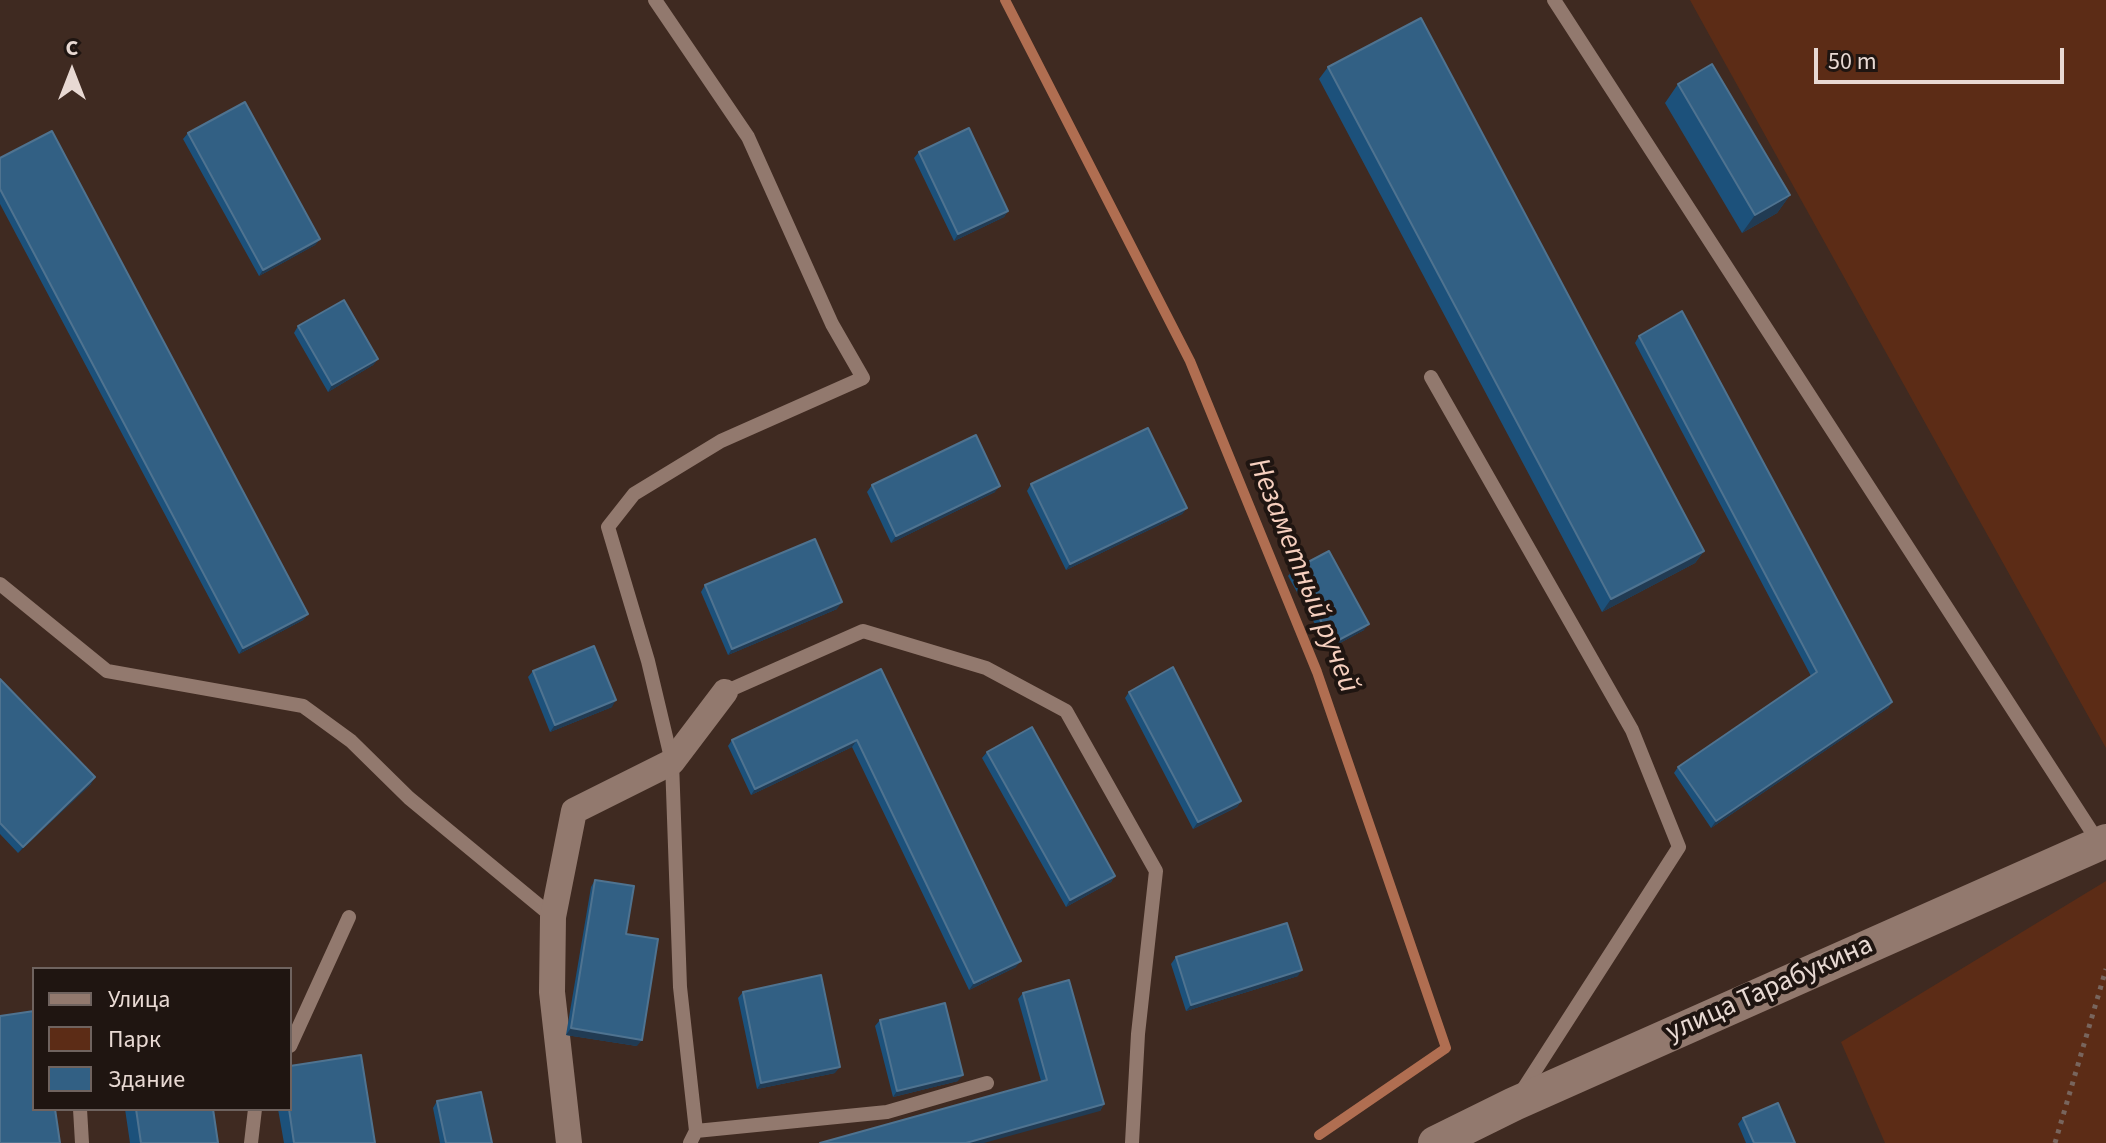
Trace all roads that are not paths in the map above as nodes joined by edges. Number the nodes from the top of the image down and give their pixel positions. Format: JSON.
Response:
{"nodes":[{"id":1,"x":655,"y":0,"type":"edge"},
{"id":2,"x":1554,"y":0,"type":"edge"},
{"id":3,"x":1431,"y":377,"type":"dead end"},
{"id":4,"x":0,"y":584,"type":"edge"},
{"id":5,"x":725,"y":692,"type":"joint"},
{"id":6,"x":672,"y":762,"type":"junction"},
{"id":7,"x":2103,"y":842,"type":"edge"},
{"id":8,"x":349,"y":917,"type":"dead end"},
{"id":9,"x":553,"y":917,"type":"junction"},
{"id":10,"x":292,"y":1042,"type":"edge"},
{"id":11,"x":987,"y":1083,"type":"dead end"},
{"id":12,"x":1514,"y":1104,"type":"junction"},
{"id":13,"x":80,"y":1111,"type":"edge"},
{"id":14,"x":255,"y":1111,"type":"edge"},
{"id":15,"x":693,"y":1137,"type":"edge"},
{"id":16,"x":82,"y":1143,"type":"edge"},
{"id":17,"x":251,"y":1143,"type":"edge"},
{"id":18,"x":569,"y":1143,"type":"edge"},
{"id":19,"x":1132,"y":1143,"type":"edge"},
{"id":20,"x":1435,"y":1143,"type":"edge"}],
"edges":[{"from":1,"to":6,"type":"lane"},
{"from":2,"to":7,"type":"lane"},
{"from":3,"to":12,"type":"lane"},
{"from":4,"to":9,"type":"lane"},
{"from":5,"to":6,"type":"street"},
{"from":5,"to":19,"type":"lane"},
{"from":6,"to":9,"type":"street"},
{"from":6,"to":15,"type":"lane"},
{"from":7,"to":12,"type":"street","name":"улица Тарабукина"},
{"from":8,"to":10,"type":"lane"},
{"from":9,"to":18,"type":"street"},
{"from":11,"to":15,"type":"lane"},
{"from":12,"to":20,"type":"street","name":"улица Тарабукина"},
{"from":13,"to":16,"type":"lane"},
{"from":14,"to":17,"type":"lane"}]}
